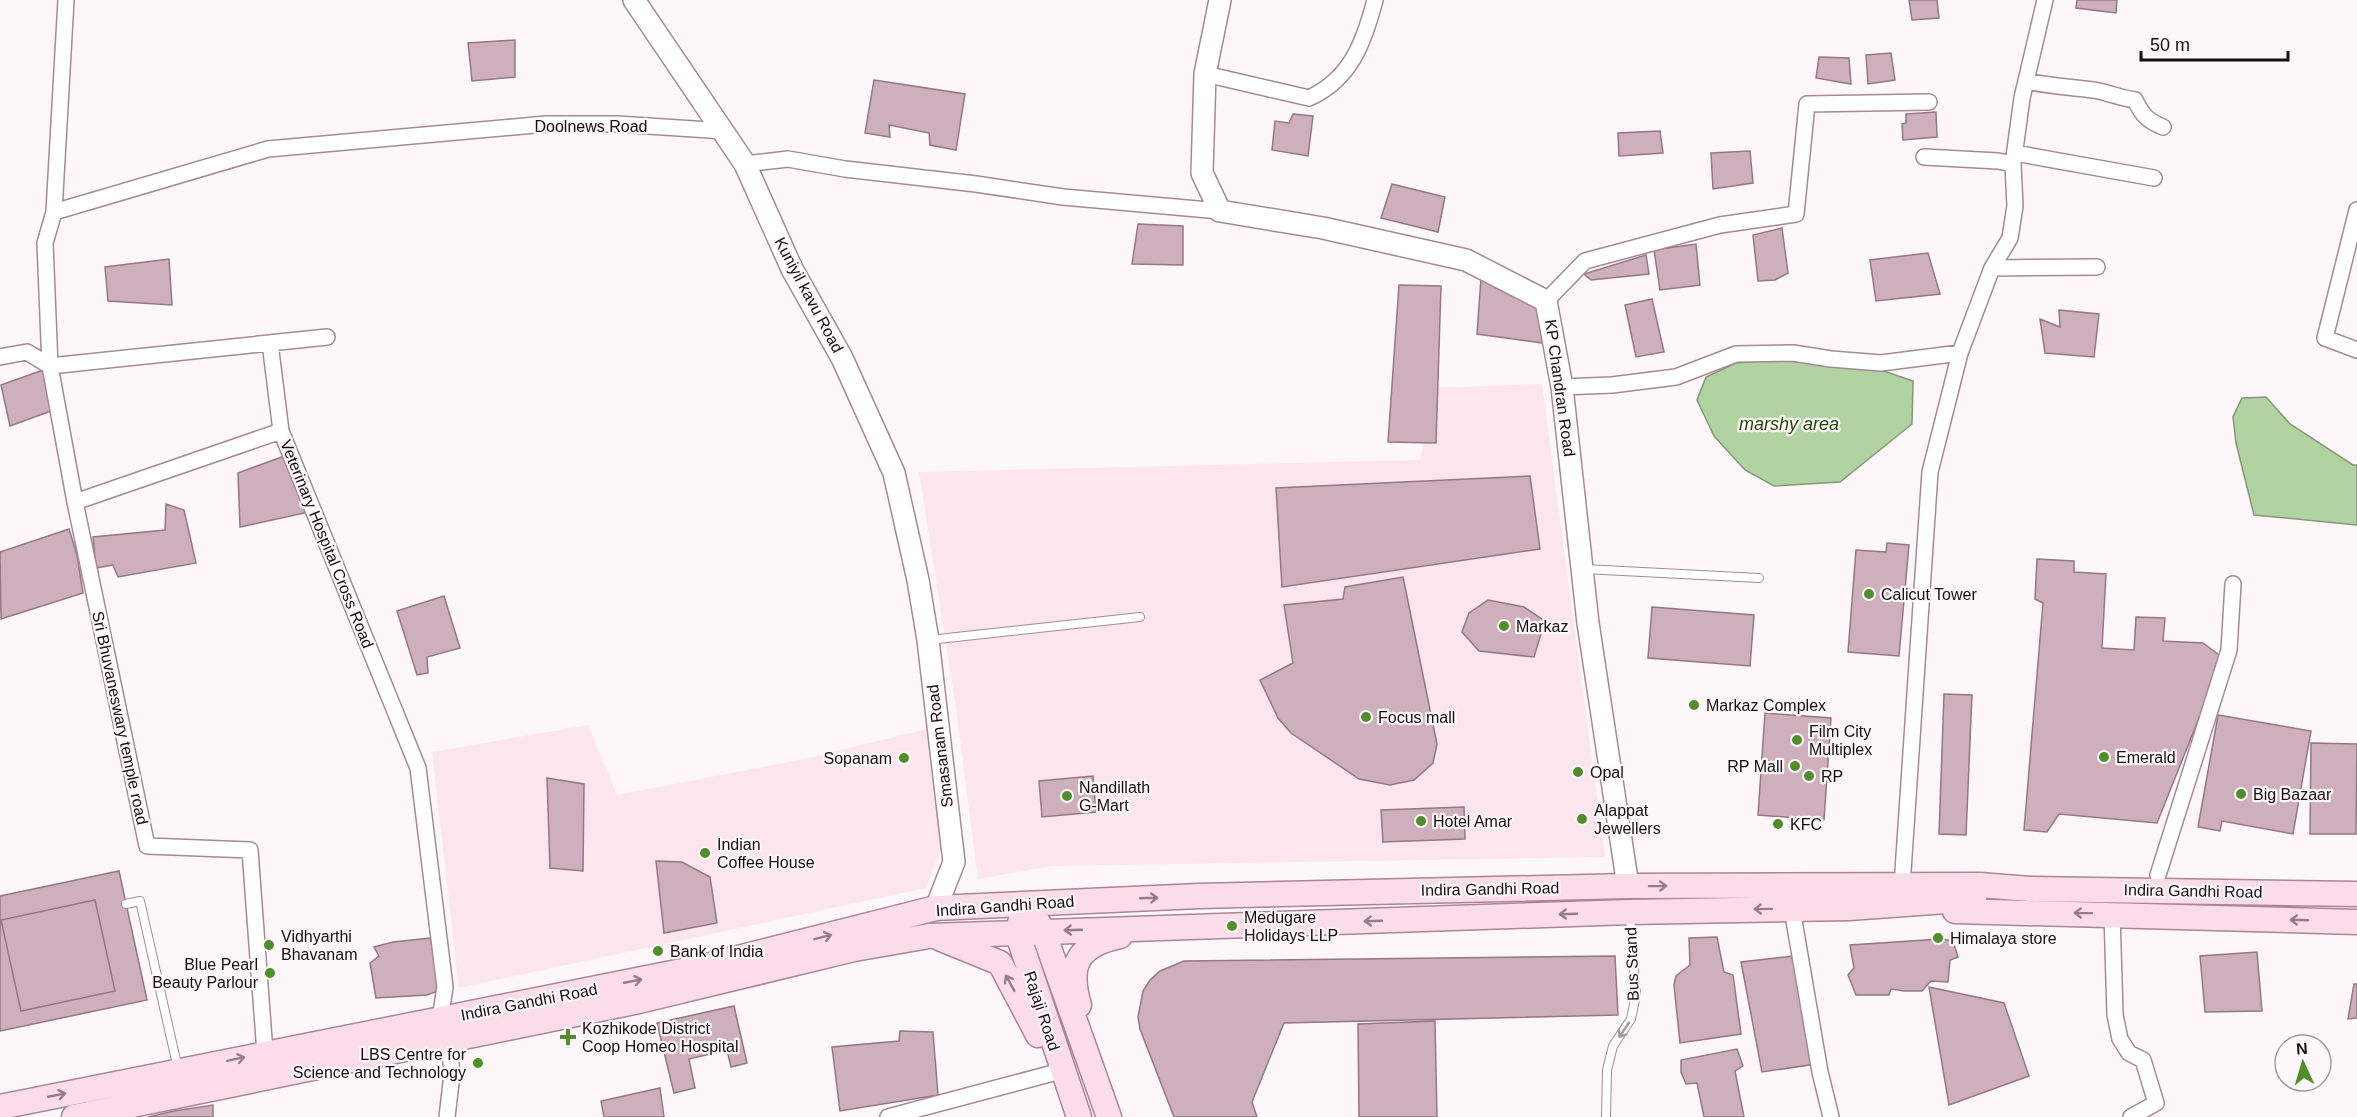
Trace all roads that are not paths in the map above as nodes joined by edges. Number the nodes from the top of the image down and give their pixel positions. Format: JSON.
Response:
{"nodes":[{"id":1,"x":66,"y":0,"type":"edge"},
{"id":2,"x":634,"y":0,"type":"edge"},
{"id":3,"x":1220,"y":0,"type":"edge"},
{"id":4,"x":1374,"y":0,"type":"edge"},
{"id":5,"x":2045,"y":0,"type":"edge"},
{"id":6,"x":1205,"y":74,"type":"junction"},
{"id":7,"x":2025,"y":81,"type":"junction"},
{"id":8,"x":1929,"y":102,"type":"dead end"},
{"id":9,"x":2163,"y":127,"type":"dead end"},
{"id":10,"x":725,"y":131,"type":"junction"},
{"id":11,"x":1924,"y":158,"type":"dead end"},
{"id":12,"x":2014,"y":158,"type":"junction"},
{"id":13,"x":745,"y":164,"type":"junction"},
{"id":14,"x":2154,"y":178,"type":"dead end"},
{"id":15,"x":2357,"y":210,"type":"edge"},
{"id":16,"x":1220,"y":211,"type":"junction"},
{"id":17,"x":54,"y":212,"type":"junction"},
{"id":18,"x":2097,"y":267,"type":"dead end"},
{"id":19,"x":1992,"y":268,"type":"junction"},
{"id":20,"x":1546,"y":301,"type":"junction"},
{"id":21,"x":327,"y":337,"type":"dead end"},
{"id":22,"x":270,"y":343,"type":"junction"},
{"id":23,"x":2357,"y":350,"type":"edge"},
{"id":24,"x":1960,"y":353,"type":"junction"},
{"id":25,"x":0,"y":357,"type":"edge"},
{"id":26,"x":50,"y":366,"type":"junction"},
{"id":27,"x":1562,"y":387,"type":"junction"},
{"id":28,"x":281,"y":431,"type":"junction"},
{"id":29,"x":75,"y":502,"type":"junction"},
{"id":30,"x":1583,"y":568,"type":"junction"},
{"id":31,"x":1759,"y":578,"type":"dead end"},
{"id":32,"x":918,"y":580,"type":"joint"},
{"id":33,"x":2233,"y":584,"type":"dead end"},
{"id":34,"x":1140,"y":617,"type":"dead end"},
{"id":35,"x":928,"y":640,"type":"junction"},
{"id":36,"x":1903,"y":871,"type":"junction"},
{"id":37,"x":2158,"y":875,"type":"junction"},
{"id":38,"x":2357,"y":878,"type":"edge"},
{"id":39,"x":1843,"y":884,"type":"junction"},
{"id":40,"x":1628,"y":886,"type":"junction"},
{"id":41,"x":2030,"y":889,"type":"junction"},
{"id":42,"x":2357,"y":894,"type":"edge"},
{"id":43,"x":1027,"y":903,"type":"junction"},
{"id":44,"x":126,"y":904,"type":"dead end"},
{"id":45,"x":936,"y":908,"type":"junction"},
{"id":46,"x":1849,"y":908,"type":"junction"},
{"id":47,"x":1792,"y":909,"type":"junction"},
{"id":48,"x":1630,"y":912,"type":"junction"},
{"id":49,"x":2112,"y":914,"type":"junction"},
{"id":50,"x":2357,"y":922,"type":"edge"},
{"id":51,"x":1155,"y":929,"type":"junction"},
{"id":52,"x":1017,"y":932,"type":"junction"},
{"id":53,"x":1043,"y":932,"type":"junction"},
{"id":54,"x":929,"y":936,"type":"junction"},
{"id":55,"x":445,"y":1030,"type":"junction"},
{"id":56,"x":265,"y":1053,"type":"junction"},
{"id":57,"x":178,"y":1071,"type":"junction"},
{"id":58,"x":1094,"y":1080,"type":"junction"},
{"id":59,"x":1063,"y":1081,"type":"junction"},
{"id":60,"x":0,"y":1107,"type":"edge"},
{"id":61,"x":74,"y":1117,"type":"edge"},
{"id":62,"x":447,"y":1117,"type":"edge"},
{"id":63,"x":888,"y":1117,"type":"edge"},
{"id":64,"x":1080,"y":1117,"type":"edge"},
{"id":65,"x":1109,"y":1117,"type":"edge"},
{"id":66,"x":1606,"y":1117,"type":"edge"},
{"id":67,"x":1831,"y":1117,"type":"edge"},
{"id":68,"x":2131,"y":1117,"type":"edge"}],
"edges":[{"from":1,"to":17,"type":"street"},
{"from":2,"to":10,"type":"street","name":"Kuniyil kavu Road"},
{"from":3,"to":6,"type":"street"},
{"from":4,"to":6,"type":"street"},
{"from":5,"to":7,"type":"street"},
{"from":6,"to":16,"type":"street"},
{"from":7,"to":9,"type":"street"},
{"from":7,"to":12,"type":"street"},
{"from":8,"to":20,"type":"street"},
{"from":10,"to":13,"type":"street","name":"Kuniyil kavu Road"},
{"from":10,"to":17,"type":"street","name":"Doolnews Road"},
{"from":11,"to":12,"type":"street"},
{"from":12,"to":14,"type":"street"},
{"from":12,"to":19,"type":"street"},
{"from":13,"to":16,"type":"street"},
{"from":13,"to":32,"type":"street","name":"Kuniyil kavu Road"},
{"from":15,"to":23,"type":"street"},
{"from":16,"to":20,"type":"street","name":"KP Chandran Road"},
{"from":17,"to":26,"type":"street"},
{"from":18,"to":19,"type":"street"},
{"from":19,"to":24,"type":"street"},
{"from":20,"to":27,"type":"street","name":"KP Chandran Road"},
{"from":21,"to":22,"type":"street"},
{"from":22,"to":26,"type":"street"},
{"from":22,"to":28,"type":"street"},
{"from":24,"to":27,"type":"street"},
{"from":24,"to":36,"type":"street"},
{"from":25,"to":26,"type":"street"},
{"from":26,"to":29,"type":"street"},
{"from":27,"to":30,"type":"street","name":"KP Chandran Road"},
{"from":28,"to":29,"type":"street","name":"Veterinary Hospital Cross Road"},
{"from":28,"to":55,"type":"street","name":"Veterinary Hospital Cross Road"},
{"from":29,"to":56,"type":"street","name":"Sri Bhuvaneswary temple road"},
{"from":30,"to":31,"type":"lane"},
{"from":30,"to":40,"type":"street","name":"KP Chandran Road"},
{"from":32,"to":35,"type":"street","name":"Smasanam Road"},
{"from":33,"to":37,"type":"street"},
{"from":34,"to":35,"type":"lane"},
{"from":35,"to":45,"type":"street","name":"Smasanam Road"},
{"from":36,"to":37,"type":"main road"},
{"from":36,"to":39,"type":"main road"},
{"from":37,"to":38,"type":"main road"},
{"from":40,"to":39,"type":"main road","name":"Indira Gandhi Road","one_way":true},
{"from":39,"to":41,"type":"main road","name":"Indira Gandhi Road"},
{"from":43,"to":40,"type":"main road","name":"Indira Gandhi Road","one_way":true},
{"from":41,"to":42,"type":"main road","name":"Indira Gandhi Road"},
{"from":41,"to":46,"type":"main road","name":"Indira Gandhi Road"},
{"from":43,"to":45,"type":"main road","name":"Indira Gandhi Road"},
{"from":43,"to":52,"type":"main road"},
{"from":43,"to":53,"type":"main road"},
{"from":44,"to":57,"type":"lane"},
{"from":55,"to":45,"type":"main road","name":"Indira Gandhi Road","one_way":true},
{"from":46,"to":47,"type":"main road","name":"Indira Gandhi Road"},
{"from":49,"to":46,"type":"main road","one_way":true},
{"from":47,"to":48,"type":"main road","name":"Indira Gandhi Road","one_way":true},
{"from":47,"to":67,"type":"street"},
{"from":48,"to":51,"type":"main road","name":"Indira Gandhi Road","one_way":true},
{"from":48,"to":66,"type":"lane","name":"Bus Stand","one_way":true},
{"from":50,"to":49,"type":"main road","one_way":true},
{"from":49,"to":68,"type":"street"},
{"from":51,"to":53,"type":"main road","name":"Indira Gandhi Road","one_way":true},
{"from":51,"to":58,"type":"main road"},
{"from":52,"to":53,"type":"main road","name":"Indira Gandhi Road"},
{"from":52,"to":54,"type":"main road","name":"Indira Gandhi Road"},
{"from":52,"to":59,"type":"main road","name":"Rajaji Road"},
{"from":53,"to":58,"type":"main road"},
{"from":54,"to":55,"type":"main road","name":"Indira Gandhi Road"},
{"from":59,"to":54,"type":"main road","one_way":true},
{"from":55,"to":56,"type":"main road","name":"Indira Gandhi Road"},
{"from":55,"to":61,"type":"main road","name":"Indira Gandhi Road"},
{"from":55,"to":62,"type":"street","name":"Veterinary Hospital Cross Road"},
{"from":57,"to":56,"type":"main road","name":"Indira Gandhi Road","one_way":true},
{"from":60,"to":57,"type":"main road","name":"Indira Gandhi Road","one_way":true},
{"from":58,"to":65,"type":"main road"},
{"from":59,"to":63,"type":"street"},
{"from":59,"to":64,"type":"main road","name":"Rajaji Road"}]}
